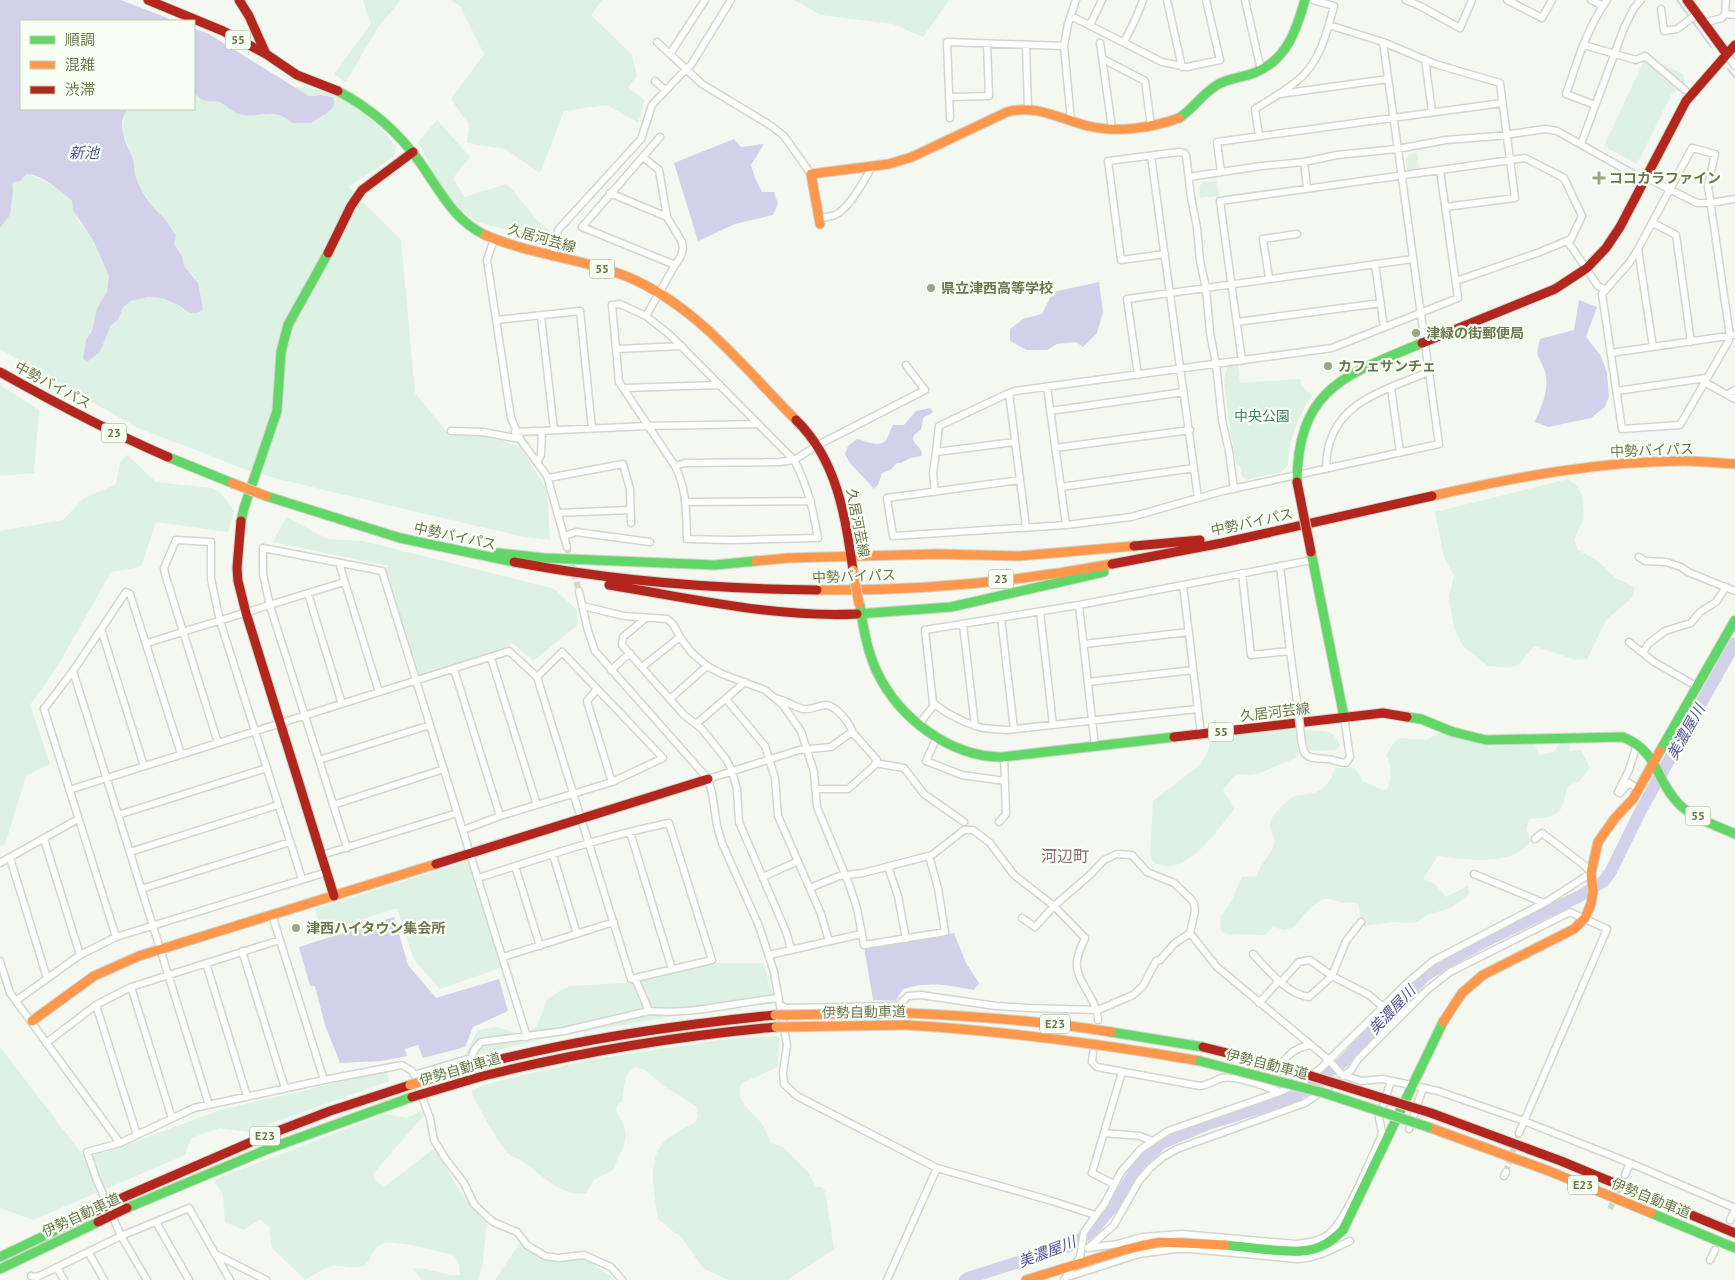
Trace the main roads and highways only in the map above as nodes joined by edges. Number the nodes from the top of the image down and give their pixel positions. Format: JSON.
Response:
{"nodes":[{"id":1,"x":148,"y":0,"type":"edge"},
{"id":2,"x":239,"y":0,"type":"edge"},
{"id":3,"x":1305,"y":0,"type":"edge"},
{"id":4,"x":1687,"y":0,"type":"edge"},
{"id":5,"x":171,"y":4,"type":"edge"},
{"id":6,"x":1735,"y":44,"type":"edge"},
{"id":7,"x":1726,"y":53,"type":"junction"},
{"id":8,"x":266,"y":54,"type":"junction"},
{"id":9,"x":412,"y":152,"type":"junction"},
{"id":10,"x":819,"y":221,"type":"road end"},
{"id":11,"x":0,"y":372,"type":"edge"},
{"id":12,"x":1735,"y":464,"type":"edge"},
{"id":13,"x":1325,"y":519,"type":"junction"},
{"id":14,"x":1202,"y":546,"type":"junction"},
{"id":15,"x":452,"y":550,"type":"junction"},
{"id":16,"x":851,"y":557,"type":"junction"},
{"id":17,"x":860,"y":609,"type":"junction"},
{"id":18,"x":1735,"y":620,"type":"edge"},
{"id":19,"x":1344,"y":718,"type":"junction"},
{"id":20,"x":1656,"y":764,"type":"junction"},
{"id":21,"x":708,"y":779,"type":"road end"},
{"id":22,"x":1735,"y":834,"type":"edge"},
{"id":23,"x":334,"y":896,"type":"junction"},
{"id":24,"x":32,"y":1021,"type":"road end"},
{"id":25,"x":1735,"y":1233,"type":"edge"},
{"id":26,"x":1735,"y":1248,"type":"edge"},
{"id":27,"x":0,"y":1257,"type":"edge"},
{"id":28,"x":0,"y":1269,"type":"edge"},
{"id":29,"x":1026,"y":1280,"type":"edge"}],
"edges":[{"from":1,"to":5,"type":"main road","name":"久居河芸線","number":"55"},
{"from":2,"to":8,"type":"main road"},
{"from":3,"to":10,"type":"main road"},
{"from":4,"to":7,"type":"main road"},
{"from":5,"to":8,"type":"main road","name":"久居河芸線","number":"55"},
{"from":6,"to":7,"type":"main road"},
{"from":7,"to":19,"type":"main road","bridge":true},
{"from":8,"to":9,"type":"main road","name":"久居河芸線","number":"55"},
{"from":9,"to":16,"type":"main road","name":"久居河芸線","number":"55"},
{"from":9,"to":23,"type":"main road"},
{"from":11,"to":15,"type":"main road","name":"中勢バイパス","number":"23","bridge":true},
{"from":12,"to":13,"type":"main road","name":"中勢バイパス","number":"23"},
{"from":13,"to":14,"type":"main road","name":"中勢バイパス","number":"23"},
{"from":13,"to":16,"type":"main road"},
{"from":14,"to":15,"type":"main road","name":"中勢バイパス","number":"23"},
{"from":14,"to":17,"type":"main road"},
{"from":15,"to":16,"type":"main road","number":"23"},
{"from":15,"to":17,"type":"main road","number":"23"},
{"from":16,"to":17,"type":"main road","name":"久居河芸線","number":"55","bridge":true},
{"from":17,"to":19,"type":"main road","name":"久居河芸線","number":"55"},
{"from":18,"to":20,"type":"main road"},
{"from":19,"to":20,"type":"main road","name":"久居河芸線","number":"55"},
{"from":20,"to":22,"type":"main road","number":"55"},
{"from":20,"to":29,"type":"main road"},
{"from":21,"to":23,"type":"main road"},
{"from":23,"to":24,"type":"main road"},
{"from":25,"to":27,"type":"main road","name":"伊勢自動車道","number":"E23","bridge":true},
{"from":26,"to":28,"type":"main road","name":"伊勢自動車道","number":"E23","bridge":true}]}
